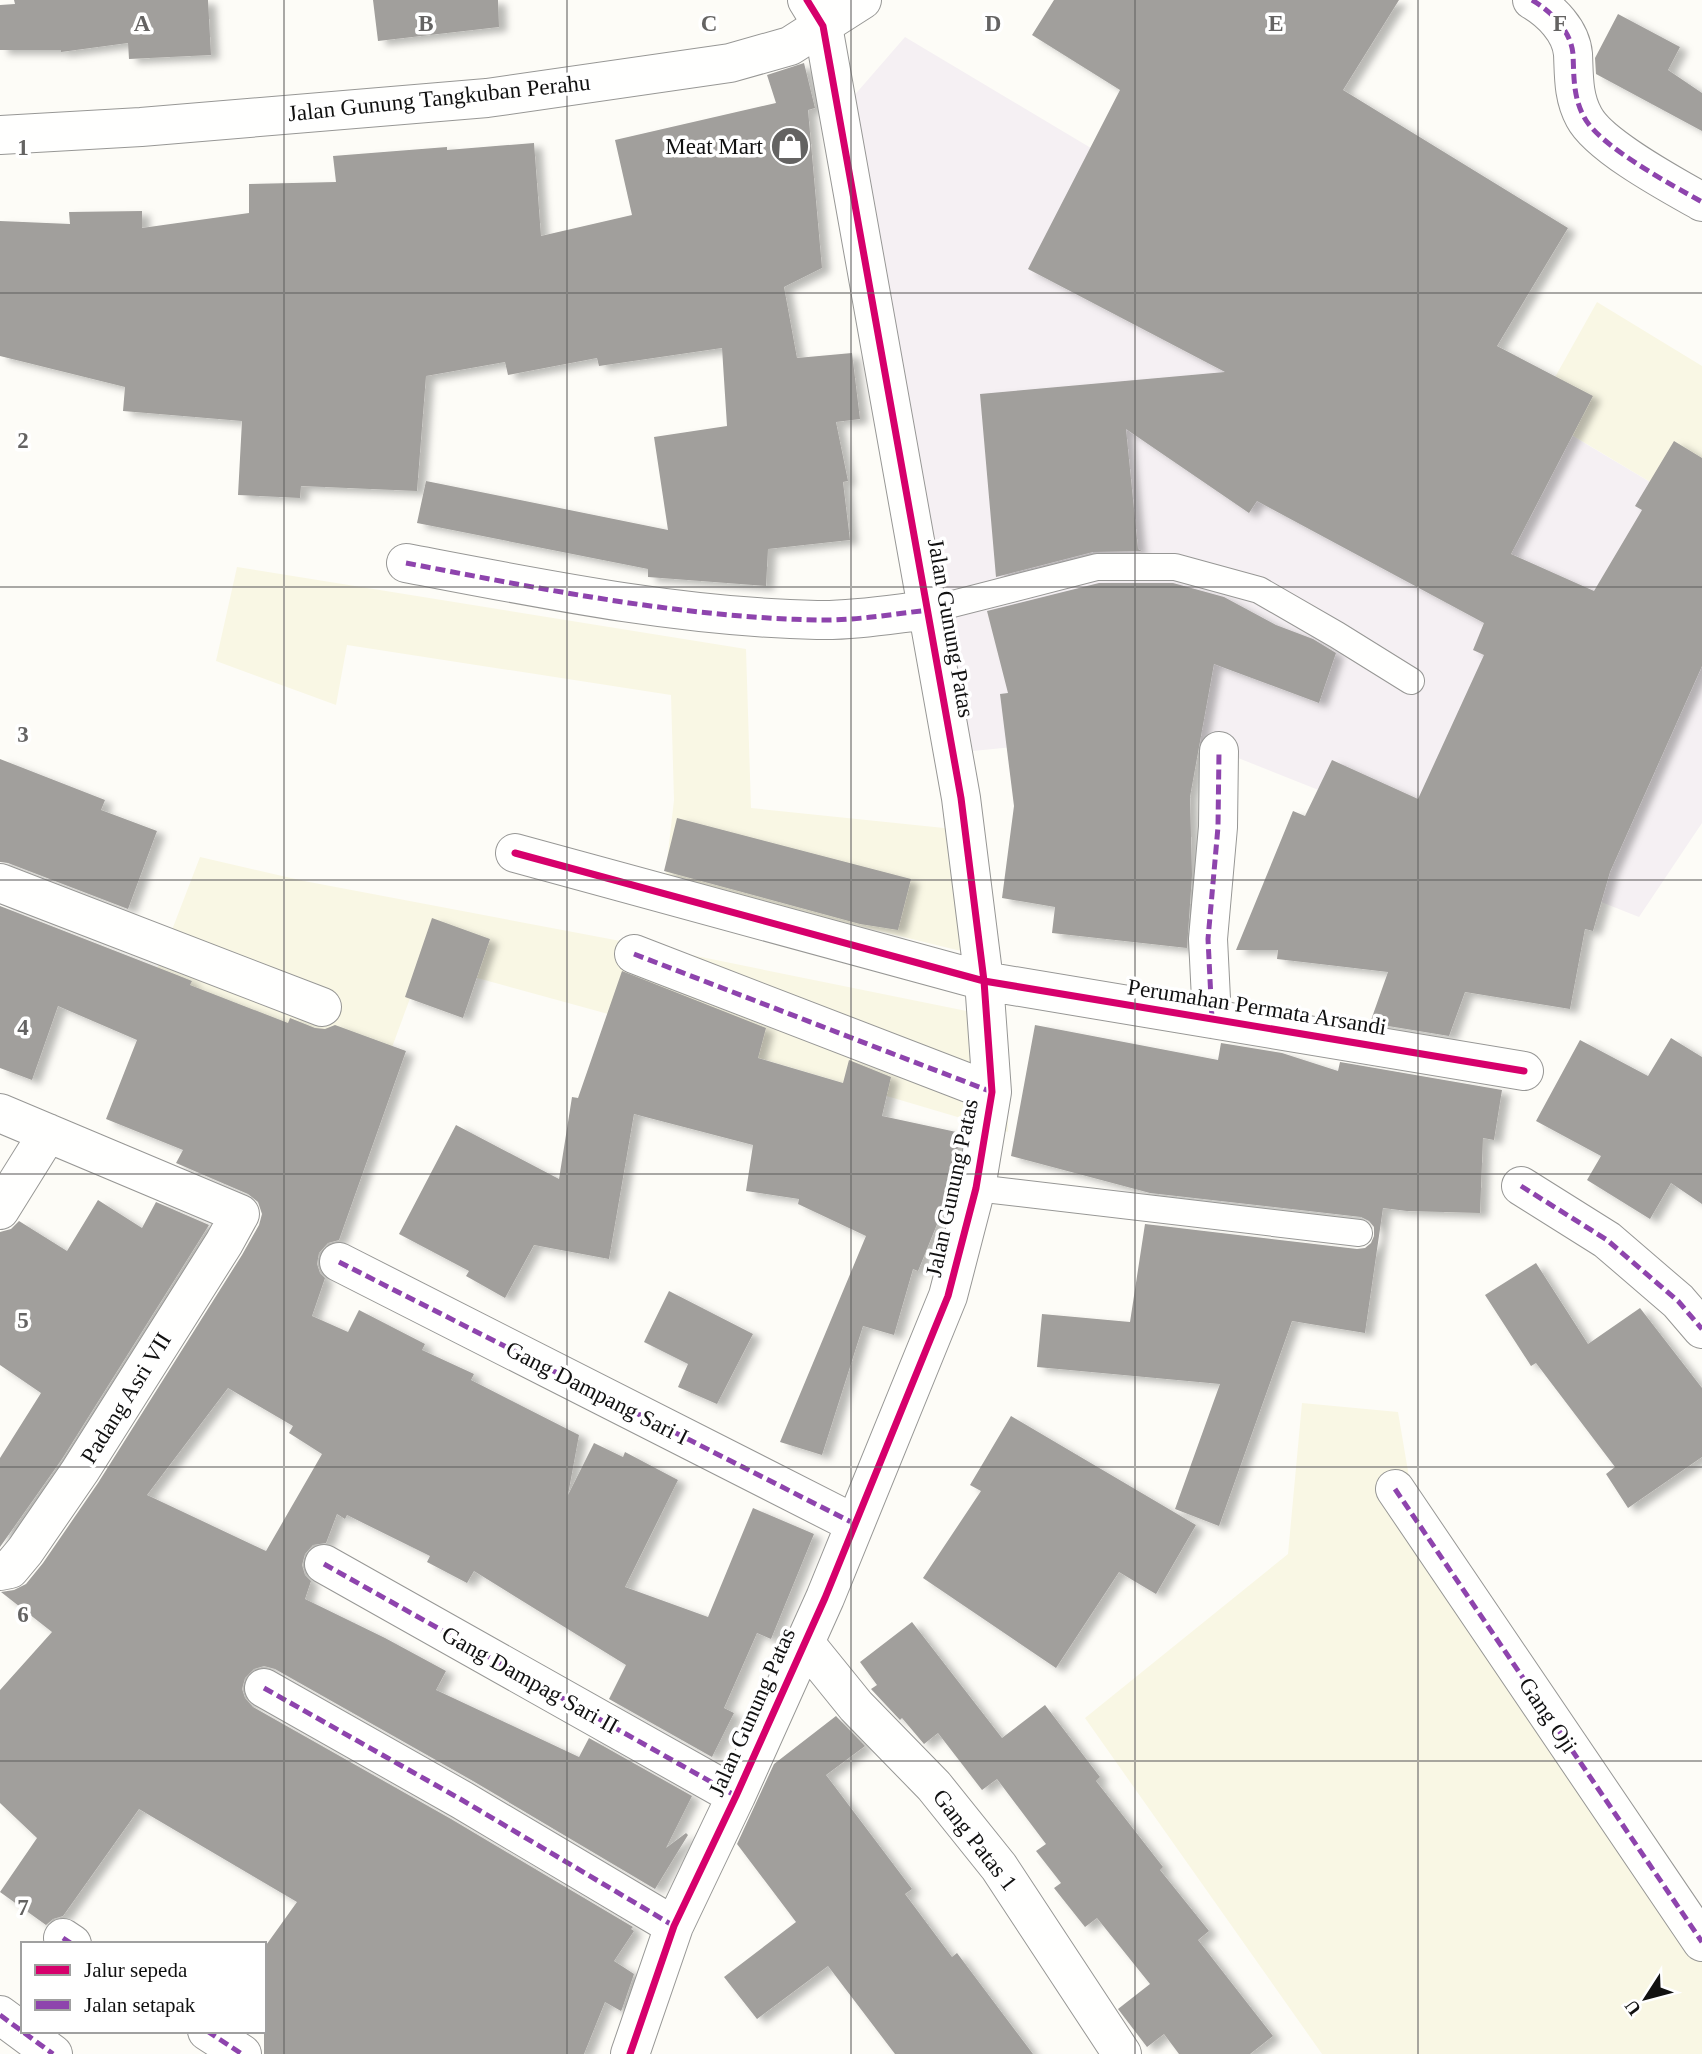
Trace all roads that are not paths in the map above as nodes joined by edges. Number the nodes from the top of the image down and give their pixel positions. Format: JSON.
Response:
{"nodes":[{"id":1,"x":862,"y":0,"type":"edge"},
{"id":2,"x":1532,"y":0,"type":"edge"},
{"id":3,"x":815,"y":13,"type":"edge"},
{"id":4,"x":0,"y":135,"type":"edge"},
{"id":5,"x":1702,"y":202,"type":"edge"},
{"id":6,"x":406,"y":564,"type":"dead end"},
{"id":7,"x":929,"y":610,"type":"junction"},
{"id":8,"x":1411,"y":681,"type":"dead end"},
{"id":9,"x":1219,"y":751,"type":"dead end"},
{"id":10,"x":514,"y":853,"type":"dead end"},
{"id":11,"x":0,"y":883,"type":"edge"},
{"id":12,"x":634,"y":954,"type":"dead end"},
{"id":13,"x":984,"y":981,"type":"junction"},
{"id":14,"x":322,"y":1007,"type":"dead end"},
{"id":15,"x":1212,"y":1018,"type":"junction"},
{"id":16,"x":1524,"y":1071,"type":"dead end"},
{"id":17,"x":992,"y":1092,"type":"junction"},
{"id":18,"x":0,"y":1113,"type":"edge"},
{"id":19,"x":48,"y":1133,"type":"junction"},
{"id":20,"x":1521,"y":1186,"type":"dead end"},
{"id":21,"x":976,"y":1188,"type":"junction"},
{"id":22,"x":0,"y":1210,"type":"edge"},
{"id":23,"x":1359,"y":1233,"type":"dead end"},
{"id":24,"x":339,"y":1262,"type":"dead end"},
{"id":25,"x":1702,"y":1329,"type":"edge"},
{"id":26,"x":1395,"y":1489,"type":"dead end"},
{"id":27,"x":855,"y":1524,"type":"junction"},
{"id":28,"x":324,"y":1564,"type":"dead end"},
{"id":29,"x":0,"y":1571,"type":"edge"},
{"id":30,"x":805,"y":1643,"type":"junction"},
{"id":31,"x":264,"y":1688,"type":"dead end"},
{"id":32,"x":736,"y":1796,"type":"junction"},
{"id":33,"x":674,"y":1926,"type":"junction"},
{"id":34,"x":1702,"y":1942,"type":"edge"},
{"id":35,"x":0,"y":2015,"type":"edge"},
{"id":36,"x":21,"y":2030,"type":"edge"},
{"id":37,"x":24,"y":2033,"type":"edge"},
{"id":38,"x":210,"y":2033,"type":"edge"},
{"id":39,"x":53,"y":2054,"type":"edge"},
{"id":40,"x":242,"y":2054,"type":"edge"},
{"id":41,"x":630,"y":2054,"type":"edge"},
{"id":42,"x":1122,"y":2054,"type":"edge"}],
"edges":[{"from":1,"to":3,"type":"street","name":"Jalan Gunung Tangkuban Perahu"},
{"from":2,"to":5,"type":"street"},
{"from":3,"to":4,"type":"street","name":"Jalan Gunung Tangkuban Perahu"},
{"from":3,"to":7,"type":"street","name":"Jalan Gunung Patas"},
{"from":6,"to":7,"type":"street"},
{"from":7,"to":8,"type":"lane"},
{"from":7,"to":13,"type":"street","name":"Jalan Gunung Patas"},
{"from":9,"to":15,"type":"street","name":"Perumahan Permata Arsandi"},
{"from":10,"to":13,"type":"street","name":"Perumahan Permata Arsandi"},
{"from":11,"to":14,"type":"street"},
{"from":12,"to":17,"type":"street"},
{"from":13,"to":15,"type":"street","name":"Perumahan Permata Arsandi"},
{"from":13,"to":17,"type":"street","name":"Jalan Gunung Patas"},
{"from":15,"to":16,"type":"street","name":"Perumahan Permata Arsandi"},
{"from":17,"to":21,"type":"street","name":"Jalan Gunung Patas"},
{"from":18,"to":19,"type":"street"},
{"from":19,"to":22,"type":"street"},
{"from":19,"to":29,"type":"street","name":"Padang Asri VII"},
{"from":20,"to":25,"type":"street"},
{"from":21,"to":23,"type":"lane"},
{"from":21,"to":27,"type":"street","name":"Jalan Gunung Patas"},
{"from":24,"to":27,"type":"street","name":"Gang Dampang Sari I"},
{"from":26,"to":34,"type":"street","name":"Gang Oji"},
{"from":27,"to":30,"type":"street","name":"Jalan Gunung Patas"},
{"from":28,"to":32,"type":"street","name":"Gang Dampag Sari II"},
{"from":30,"to":32,"type":"street","name":"Jalan Gunung Patas"},
{"from":30,"to":42,"type":"street","name":"Gang Patas 1"},
{"from":31,"to":33,"type":"street"},
{"from":32,"to":33,"type":"street","name":"Jalan Gunung Patas"},
{"from":33,"to":41,"type":"street","name":"Jalan Gunung Patas"},
{"from":35,"to":36,"type":"street"},
{"from":37,"to":39,"type":"street"},
{"from":38,"to":40,"type":"street"}]}
